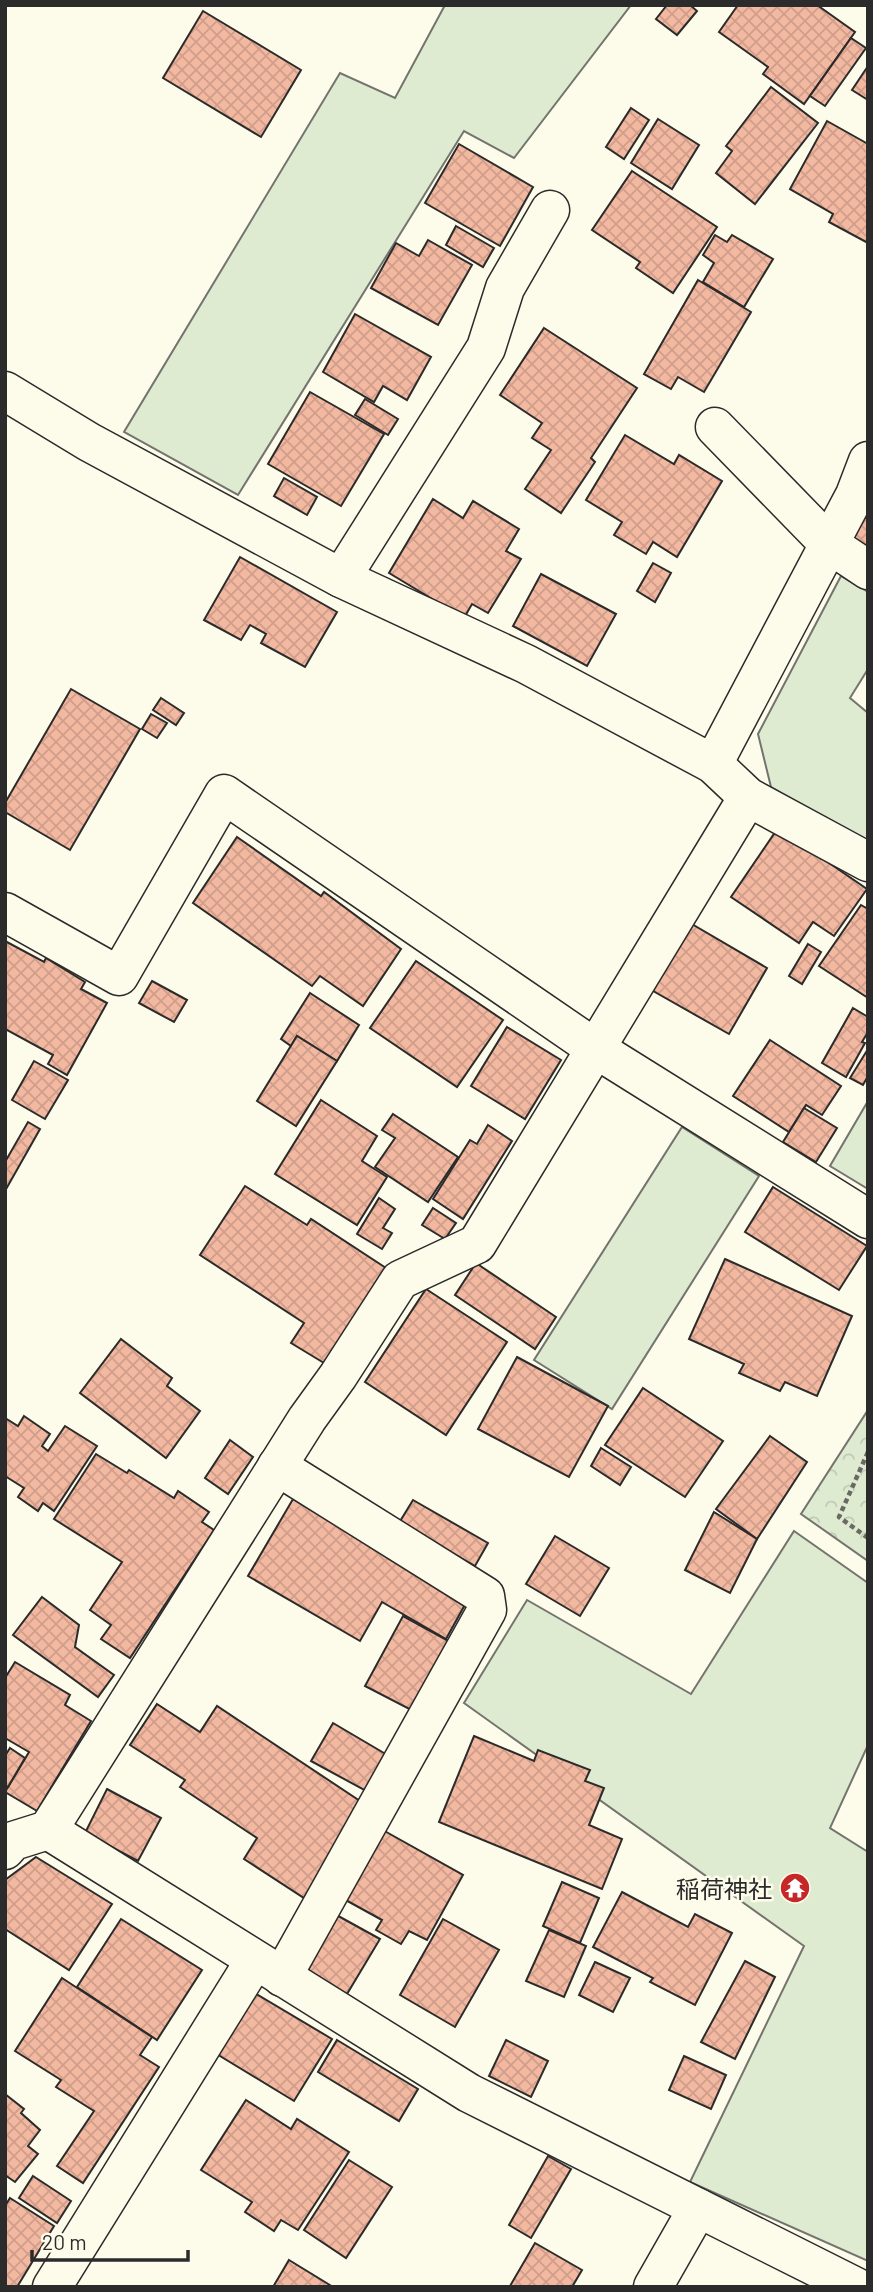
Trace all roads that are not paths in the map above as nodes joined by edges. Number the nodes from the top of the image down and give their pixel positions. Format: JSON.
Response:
{"nodes":[{"id":1,"x":550,"y":210,"type":"dead end"},
{"id":2,"x":5,"y":391,"type":"edge"},
{"id":3,"x":715,"y":427,"type":"dead end"},
{"id":4,"x":868,"y":461,"type":"edge"},
{"id":5,"x":829,"y":544,"type":"junction"},
{"id":6,"x":868,"y":570,"type":"edge"},
{"id":7,"x":341,"y":578,"type":"junction"},
{"id":8,"x":713,"y":764,"type":"junction"},
{"id":9,"x":748,"y":797,"type":"junction"},
{"id":10,"x":868,"y":862,"type":"edge"},
{"id":11,"x":5,"y":912,"type":"edge"},
{"id":12,"x":596,"y":1049,"type":"junction"},
{"id":13,"x":868,"y":1219,"type":"edge"},
{"id":14,"x":277,"y":1466,"type":"junction"},
{"id":15,"x":23,"y":1833,"type":"edge"},
{"id":16,"x":269,"y":1968,"type":"junction"},
{"id":17,"x":698,"y":2208,"type":"junction"},
{"id":18,"x":52,"y":2287,"type":"edge"},
{"id":19,"x":653,"y":2287,"type":"edge"},
{"id":20,"x":856,"y":2287,"type":"edge"}],
"edges":[{"from":1,"to":7,"type":"street"},
{"from":2,"to":7,"type":"street"},
{"from":3,"to":5,"type":"street"},
{"from":4,"to":5,"type":"street"},
{"from":5,"to":6,"type":"street"},
{"from":5,"to":8,"type":"street"},
{"from":7,"to":8,"type":"street"},
{"from":8,"to":9,"type":"street"},
{"from":9,"to":10,"type":"street"},
{"from":9,"to":12,"type":"street"},
{"from":11,"to":12,"type":"street"},
{"from":12,"to":13,"type":"street"},
{"from":12,"to":14,"type":"street"},
{"from":14,"to":15,"type":"street"},
{"from":14,"to":16,"type":"street"},
{"from":15,"to":16,"type":"street"},
{"from":16,"to":17,"type":"street"},
{"from":16,"to":18,"type":"street"},
{"from":17,"to":19,"type":"street"},
{"from":17,"to":20,"type":"street"}]}
